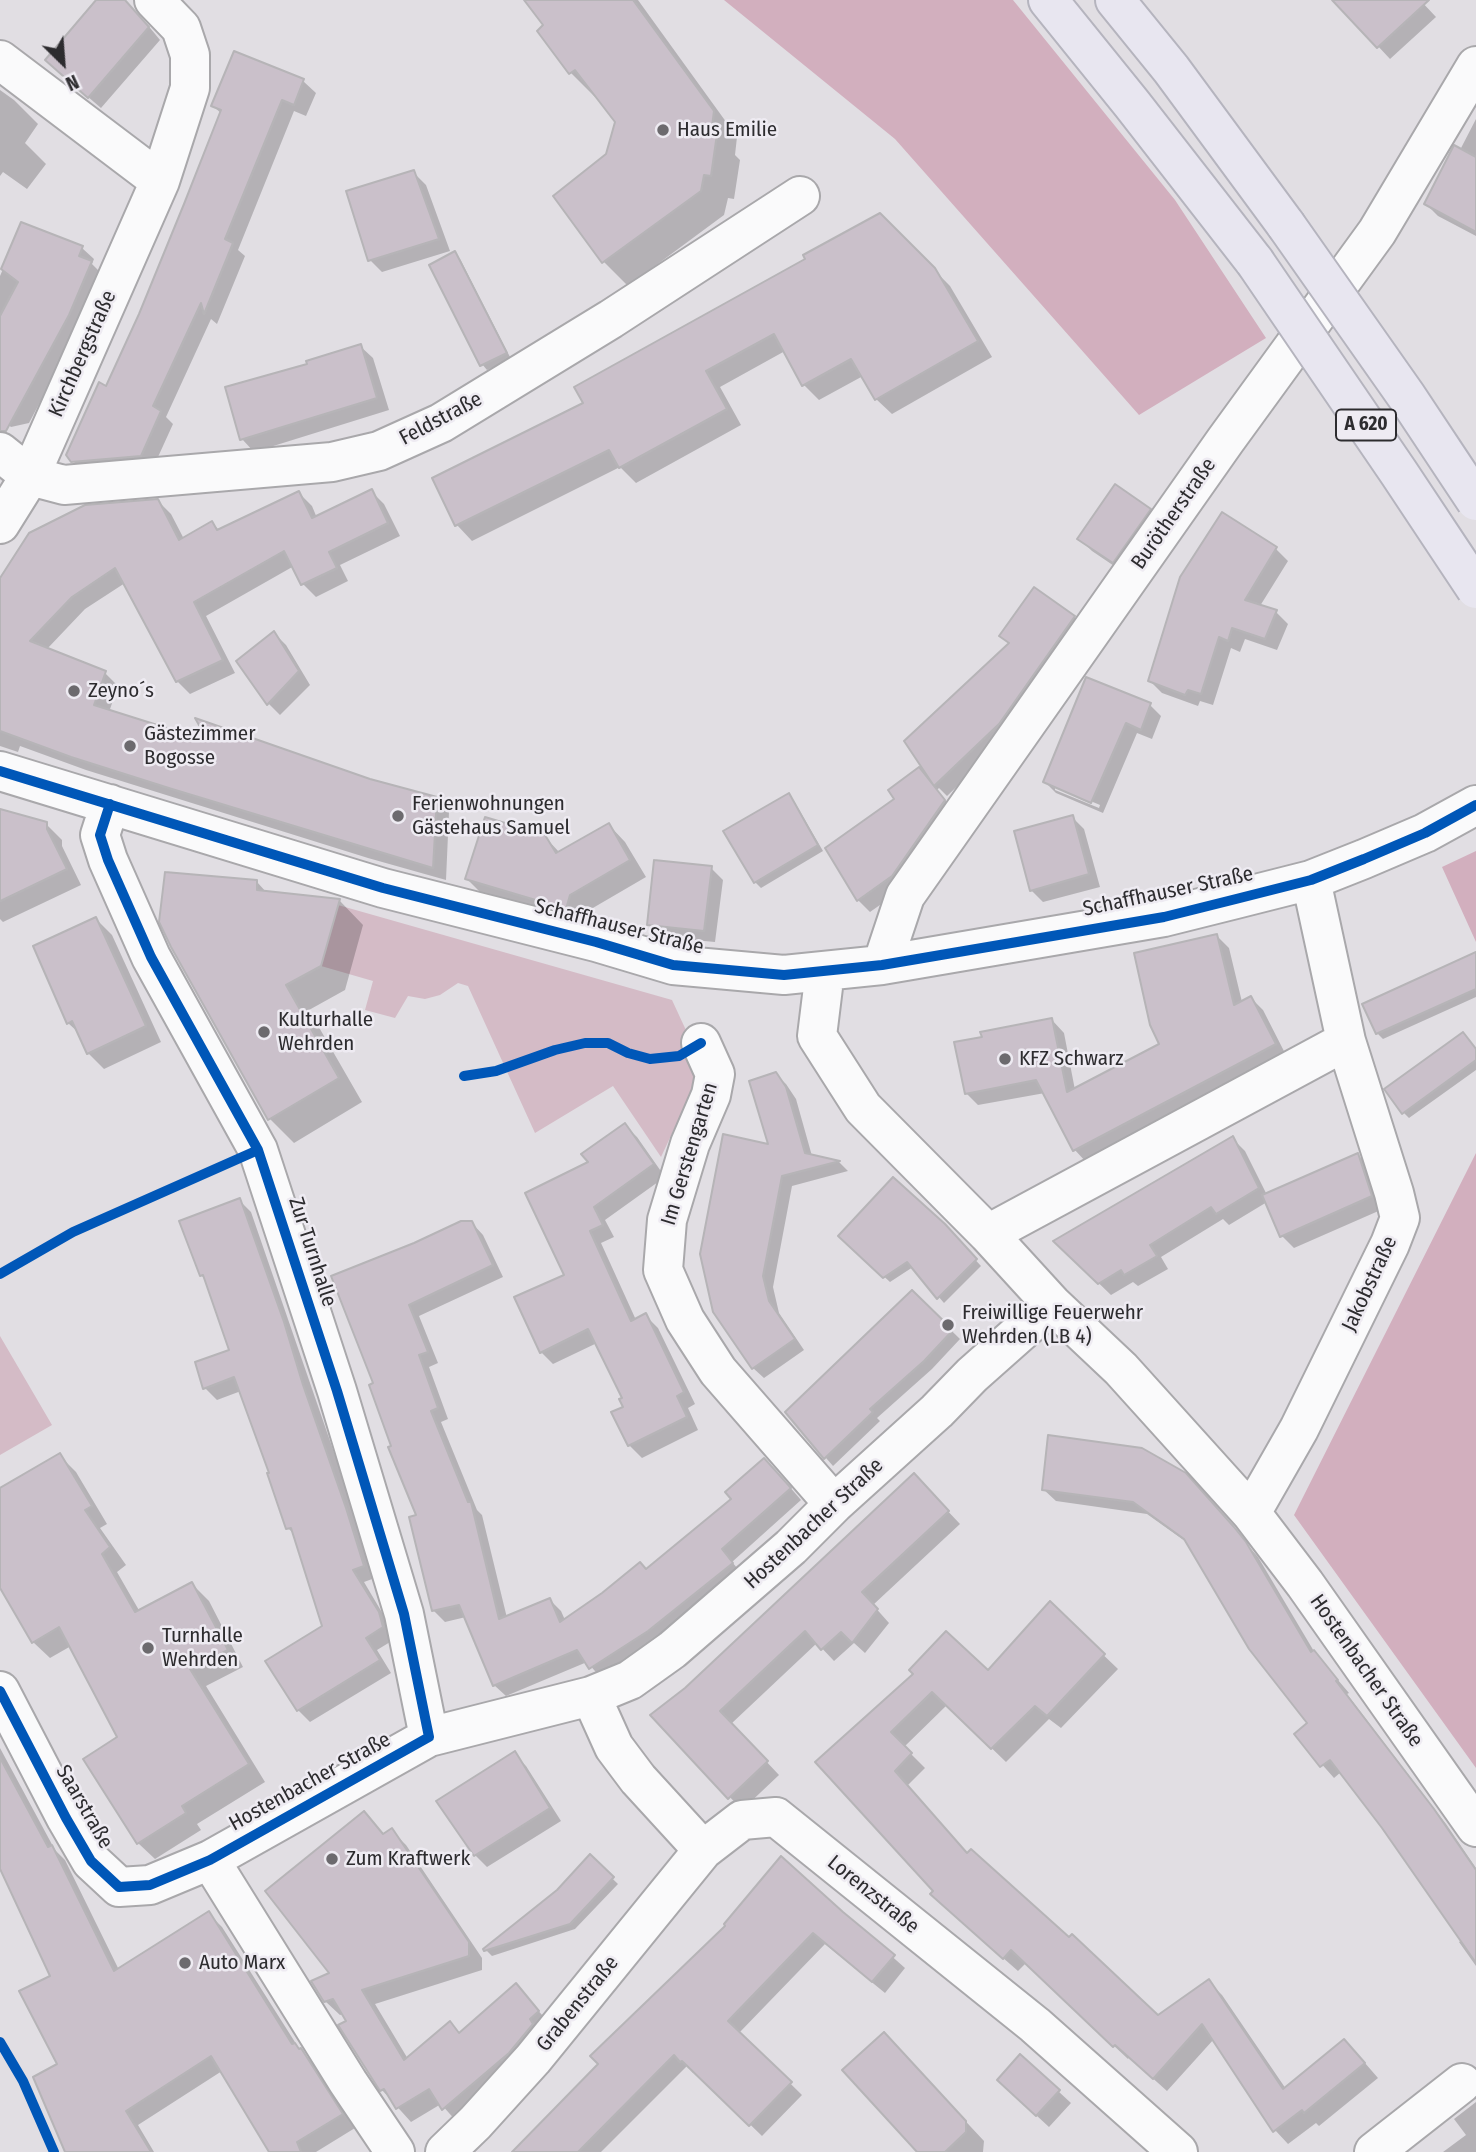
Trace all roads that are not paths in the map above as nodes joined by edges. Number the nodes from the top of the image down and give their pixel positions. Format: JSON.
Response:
{"nodes":[{"id":1,"x":155,"y":0,"type":"edge"},
{"id":2,"x":1048,"y":0,"type":"edge"},
{"id":3,"x":1115,"y":0,"type":"edge"},
{"id":4,"x":0,"y":60,"type":"edge"},
{"id":5,"x":1476,"y":66,"type":"edge"},
{"id":6,"x":160,"y":181,"type":"junction"},
{"id":7,"x":800,"y":196,"type":"dead end"},
{"id":8,"x":0,"y":452,"type":"edge"},
{"id":9,"x":30,"y":476,"type":"junction"},
{"id":10,"x":1476,"y":501,"type":"edge"},
{"id":11,"x":0,"y":524,"type":"edge"},
{"id":12,"x":1476,"y":589,"type":"edge"},
{"id":13,"x":0,"y":771,"type":"edge"},
{"id":14,"x":110,"y":804,"type":"junction"},
{"id":15,"x":1476,"y":805,"type":"edge"},
{"id":16,"x":1311,"y":880,"type":"junction"},
{"id":17,"x":882,"y":965,"type":"junction"},
{"id":18,"x":825,"y":971,"type":"junction"},
{"id":19,"x":1346,"y":1041,"type":"junction"},
{"id":20,"x":701,"y":1043,"type":"dead end"},
{"id":21,"x":988,"y":1234,"type":"junction"},
{"id":22,"x":1052,"y":1304,"type":"junction"},
{"id":23,"x":834,"y":1504,"type":"junction"},
{"id":24,"x":1251,"y":1513,"type":"junction"},
{"id":25,"x":0,"y":1691,"type":"edge"},
{"id":26,"x":591,"y":1696,"type":"junction"},
{"id":27,"x":429,"y":1737,"type":"junction"},
{"id":28,"x":1476,"y":1827,"type":"edge"},
{"id":29,"x":703,"y":1850,"type":"junction"},
{"id":30,"x":210,"y":1860,"type":"junction"},
{"id":31,"x":1462,"y":2083,"type":"dead end"},
{"id":32,"x":395,"y":2152,"type":"edge"},
{"id":33,"x":445,"y":2152,"type":"edge"},
{"id":34,"x":1178,"y":2152,"type":"edge"},
{"id":35,"x":1374,"y":2152,"type":"edge"}],
"edges":[{"from":1,"to":6,"type":"street","name":"Kirchbergstraße"},
{"from":2,"to":12,"type":"highway","number":"A 620","bridge":true},
{"from":3,"to":10,"type":"highway","number":"A 620","bridge":true},
{"from":4,"to":6,"type":"street"},
{"from":5,"to":17,"type":"street","name":"Burötherstraße"},
{"from":6,"to":9,"type":"street","name":"Kirchbergstraße"},
{"from":7,"to":9,"type":"street","name":"Feldstraße"},
{"from":8,"to":9,"type":"street"},
{"from":9,"to":11,"type":"street","name":"Kirchbergstraße"},
{"from":13,"to":14,"type":"street","name":"Schaffhauser Straße"},
{"from":14,"to":18,"type":"street","name":"Schaffhauser Straße"},
{"from":14,"to":27,"type":"street","name":"Zur Turnhalle"},
{"from":15,"to":16,"type":"street","name":"Schaffhauser Straße"},
{"from":16,"to":17,"type":"street","name":"Schaffhauser Straße"},
{"from":16,"to":19,"type":"street","name":"Jakobstraße"},
{"from":17,"to":18,"type":"street","name":"Schaffhauser Straße"},
{"from":18,"to":21,"type":"street","name":"Hostenbacher Straße"},
{"from":19,"to":21,"type":"street"},
{"from":19,"to":24,"type":"street","name":"Jakobstraße"},
{"from":20,"to":23,"type":"street","name":"Im Gerstengarten"},
{"from":21,"to":22,"type":"street","name":"Hostenbacher Straße"},
{"from":22,"to":23,"type":"street","name":"Hostenbacher Straße"},
{"from":22,"to":24,"type":"street","name":"Hostenbacher Straße"},
{"from":23,"to":26,"type":"street","name":"Hostenbacher Straße"},
{"from":24,"to":28,"type":"street","name":"Hostenbacher Straße"},
{"from":25,"to":30,"type":"street","name":"Saarstraße"},
{"from":26,"to":27,"type":"street","name":"Hostenbacher Straße"},
{"from":26,"to":29,"type":"street"},
{"from":27,"to":30,"type":"street","name":"Hostenbacher Straße"},
{"from":29,"to":33,"type":"street","name":"Grabenstraße"},
{"from":29,"to":34,"type":"street","name":"Lorenzstraße"},
{"from":30,"to":32,"type":"street"},
{"from":31,"to":35,"type":"street"}]}
